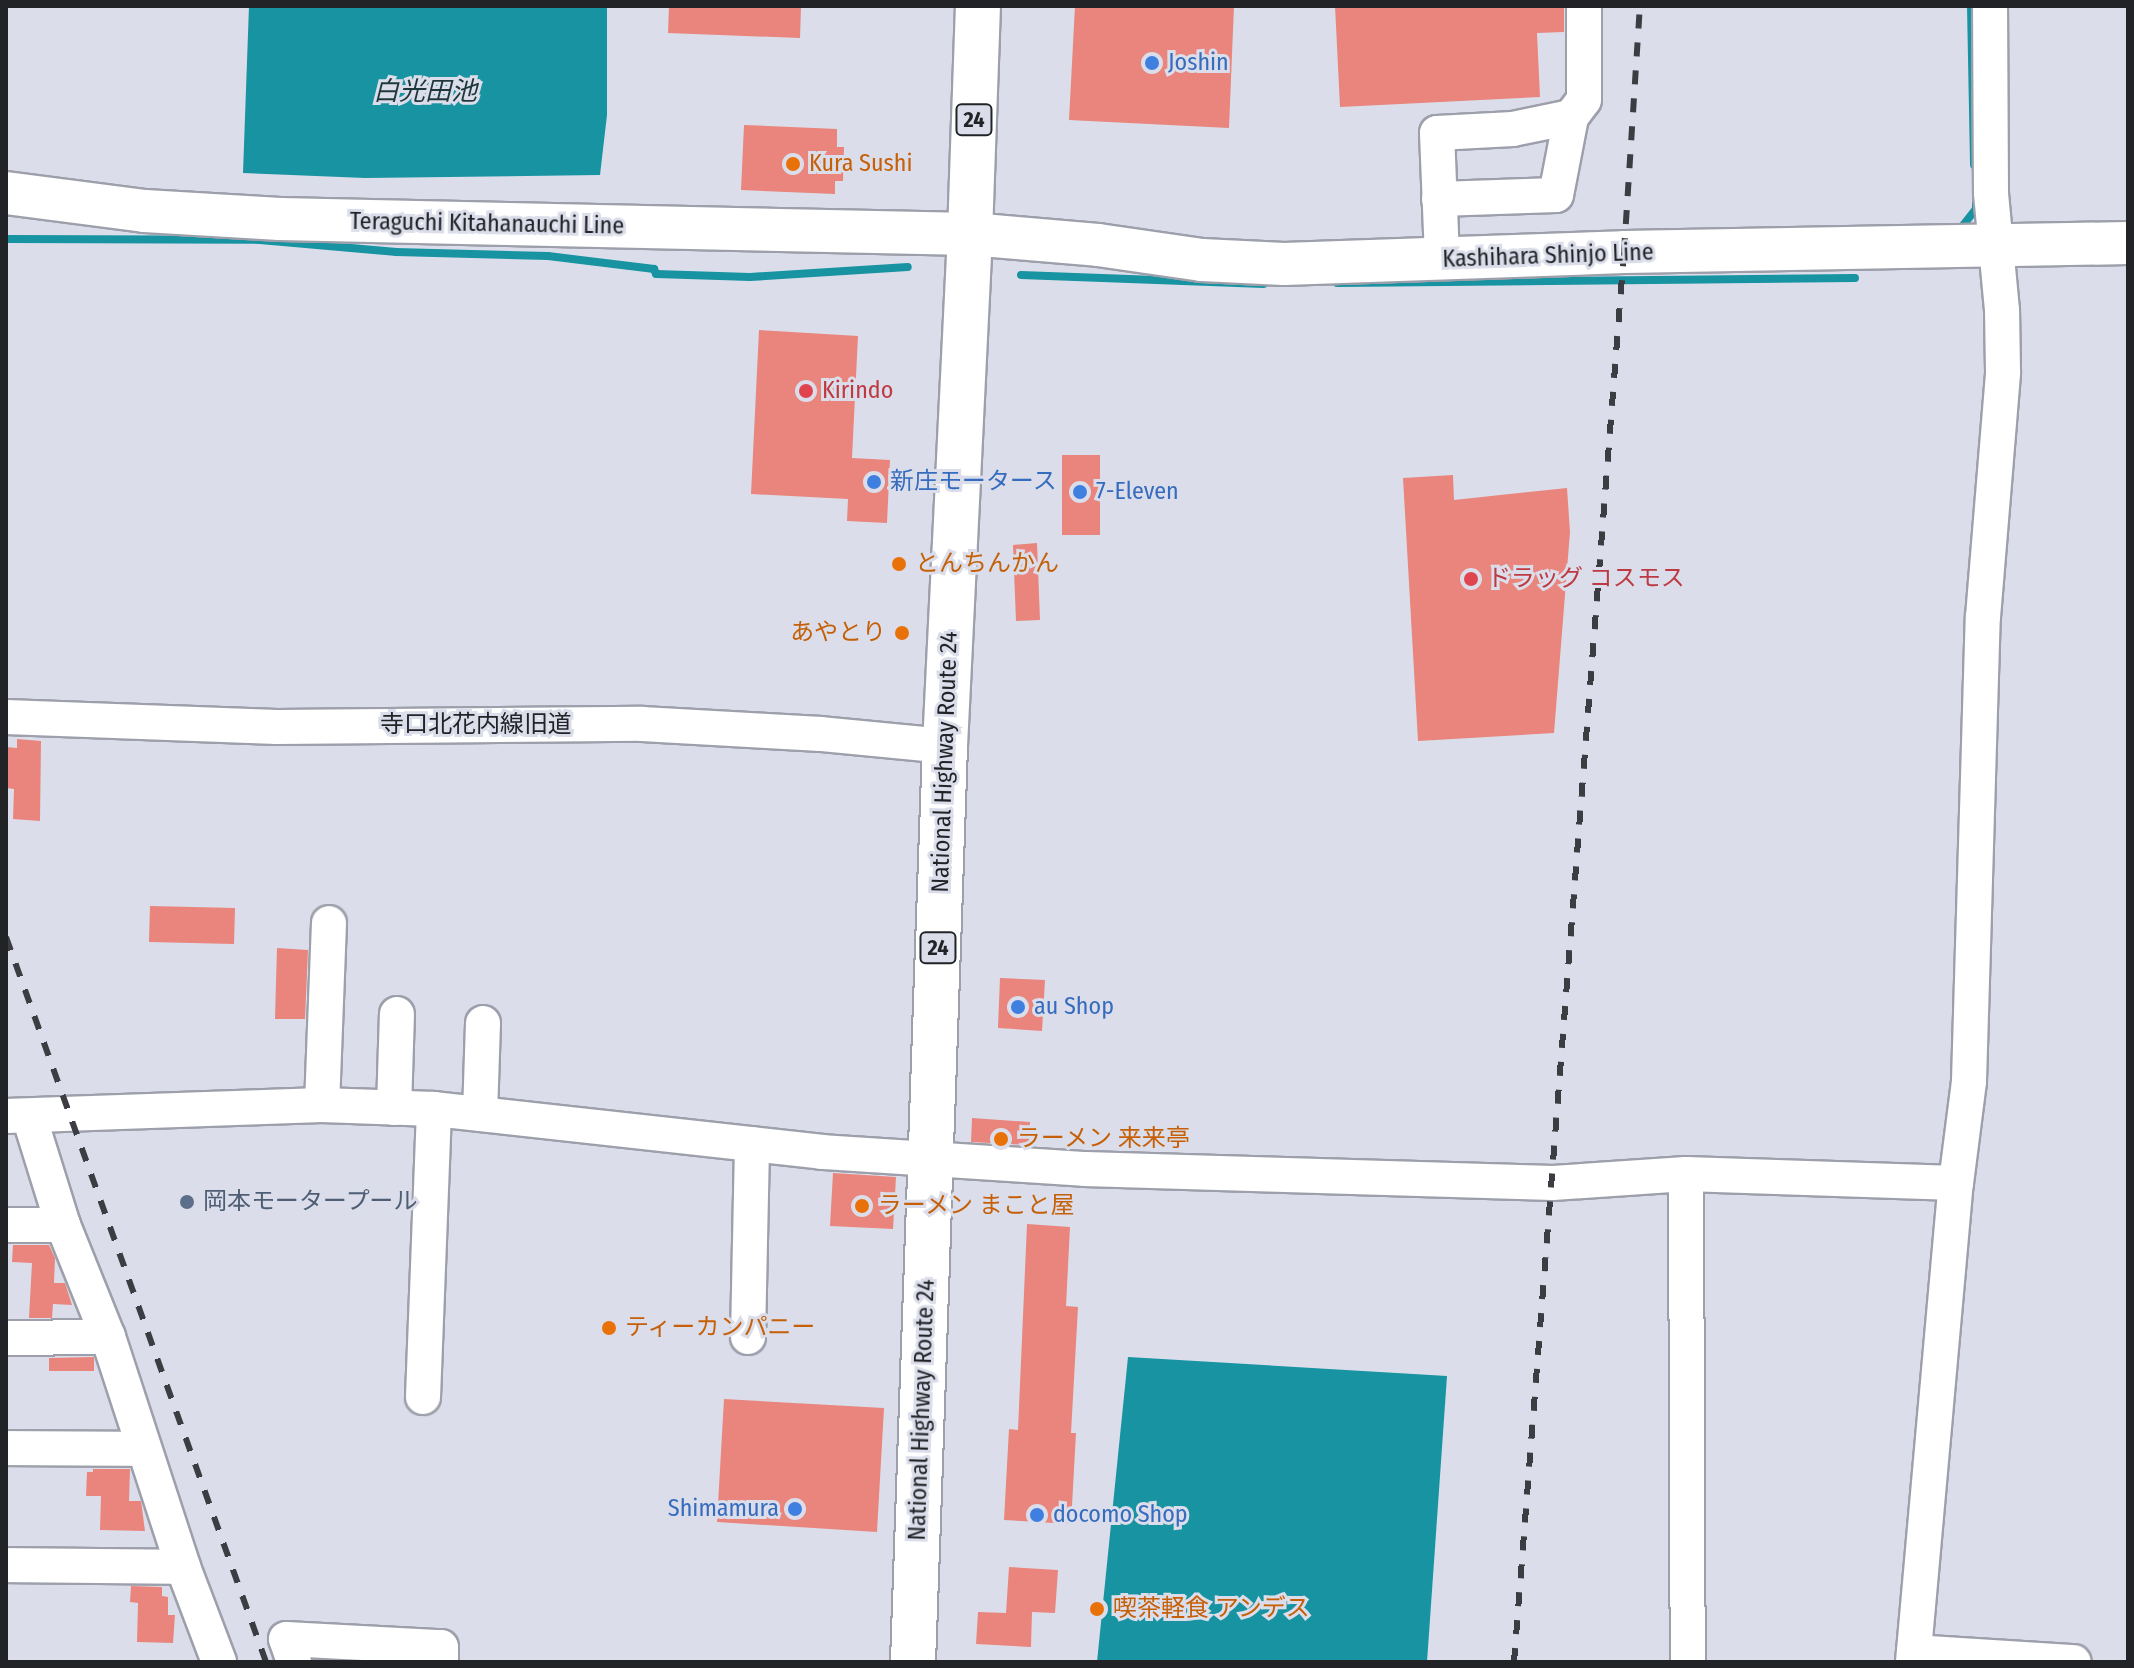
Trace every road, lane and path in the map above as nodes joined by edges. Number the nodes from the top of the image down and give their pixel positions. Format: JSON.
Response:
{"nodes":[{"id":1,"x":978,"y":6,"type":"edge"},
{"id":2,"x":1584,"y":6,"type":"edge"},
{"id":3,"x":1990,"y":6,"type":"edge"},
{"id":4,"x":1571,"y":117,"type":"junction"},
{"id":5,"x":6,"y":193,"type":"edge"},
{"id":6,"x":1439,"y":199,"type":"junction"},
{"id":7,"x":970,"y":234,"type":"junction"},
{"id":8,"x":2128,"y":243,"type":"edge"},
{"id":9,"x":1995,"y":247,"type":"junction"},
{"id":10,"x":1442,"y":260,"type":"junction"},
{"id":11,"x":6,"y":717,"type":"edge"},
{"id":12,"x":945,"y":746,"type":"junction"},
{"id":13,"x":329,"y":923,"type":"dead end"},
{"id":14,"x":397,"y":1014,"type":"dead end"},
{"id":15,"x":483,"y":1023,"type":"dead end"},
{"id":16,"x":322,"y":1105,"type":"junction"},
{"id":17,"x":394,"y":1108,"type":"junction"},
{"id":18,"x":434,"y":1109,"type":"junction"},
{"id":19,"x":480,"y":1114,"type":"junction"},
{"id":20,"x":17,"y":1116,"type":"edge"},
{"id":21,"x":752,"y":1144,"type":"junction"},
{"id":22,"x":931,"y":1160,"type":"junction"},
{"id":23,"x":1686,"y":1174,"type":"junction"},
{"id":24,"x":1956,"y":1183,"type":"junction"},
{"id":25,"x":6,"y":1225,"type":"edge"},
{"id":26,"x":63,"y":1225,"type":"junction"},
{"id":27,"x":108,"y":1337,"type":"junction"},
{"id":28,"x":748,"y":1337,"type":"dead end"},
{"id":29,"x":6,"y":1338,"type":"edge"},
{"id":30,"x":423,"y":1397,"type":"dead end"},
{"id":31,"x":6,"y":1448,"type":"edge"},
{"id":32,"x":144,"y":1449,"type":"junction"},
{"id":33,"x":6,"y":1565,"type":"edge"},
{"id":34,"x":183,"y":1567,"type":"junction"},
{"id":35,"x":1913,"y":1657,"type":"edge"},
{"id":36,"x":219,"y":1662,"type":"edge"},
{"id":37,"x":294,"y":1662,"type":"edge"},
{"id":38,"x":441,"y":1662,"type":"edge"},
{"id":39,"x":913,"y":1662,"type":"edge"},
{"id":40,"x":1688,"y":1662,"type":"edge"},
{"id":41,"x":2074,"y":1662,"type":"edge"}],
"edges":[{"from":1,"to":7,"type":"highway","name":"National Highway Route 24","number":"24"},
{"from":2,"to":4,"type":"street"},
{"from":3,"to":9,"type":"street"},
{"from":4,"to":6,"type":"street"},
{"from":4,"to":6,"type":"street"},
{"from":5,"to":7,"type":"main road","name":"Teraguchi Kitahanauchi Line"},
{"from":6,"to":10,"type":"street"},
{"from":7,"to":10,"type":"main road","name":"Kashihara Shinjo Line"},
{"from":7,"to":12,"type":"highway","name":"National Highway Route 24","number":"24"},
{"from":8,"to":9,"type":"main road","name":"Kashihara Shinjo Line"},
{"from":9,"to":10,"type":"main road","name":"Kashihara Shinjo Line"},
{"from":9,"to":24,"type":"street"},
{"from":11,"to":12,"type":"street","name":"寺口北花内線旧道"},
{"from":12,"to":22,"type":"highway","name":"National Highway Route 24","number":"24"},
{"from":13,"to":16,"type":"street"},
{"from":14,"to":17,"type":"street"},
{"from":15,"to":19,"type":"street"},
{"from":16,"to":17,"type":"street"},
{"from":16,"to":20,"type":"street"},
{"from":17,"to":18,"type":"street"},
{"from":18,"to":19,"type":"street"},
{"from":18,"to":30,"type":"street"},
{"from":19,"to":21,"type":"street"},
{"from":20,"to":26,"type":"street"},
{"from":21,"to":22,"type":"street"},
{"from":21,"to":28,"type":"street"},
{"from":22,"to":23,"type":"street"},
{"from":22,"to":39,"type":"highway","name":"National Highway Route 24","number":"24"},
{"from":23,"to":24,"type":"street"},
{"from":23,"to":40,"type":"street"},
{"from":24,"to":35,"type":"street"},
{"from":25,"to":26,"type":"street"},
{"from":26,"to":27,"type":"street"},
{"from":27,"to":29,"type":"street"},
{"from":27,"to":32,"type":"street"},
{"from":31,"to":32,"type":"street"},
{"from":32,"to":34,"type":"street"},
{"from":33,"to":34,"type":"street"},
{"from":34,"to":36,"type":"street"},
{"from":35,"to":41,"type":"street"},
{"from":37,"to":38,"type":"street"}]}
